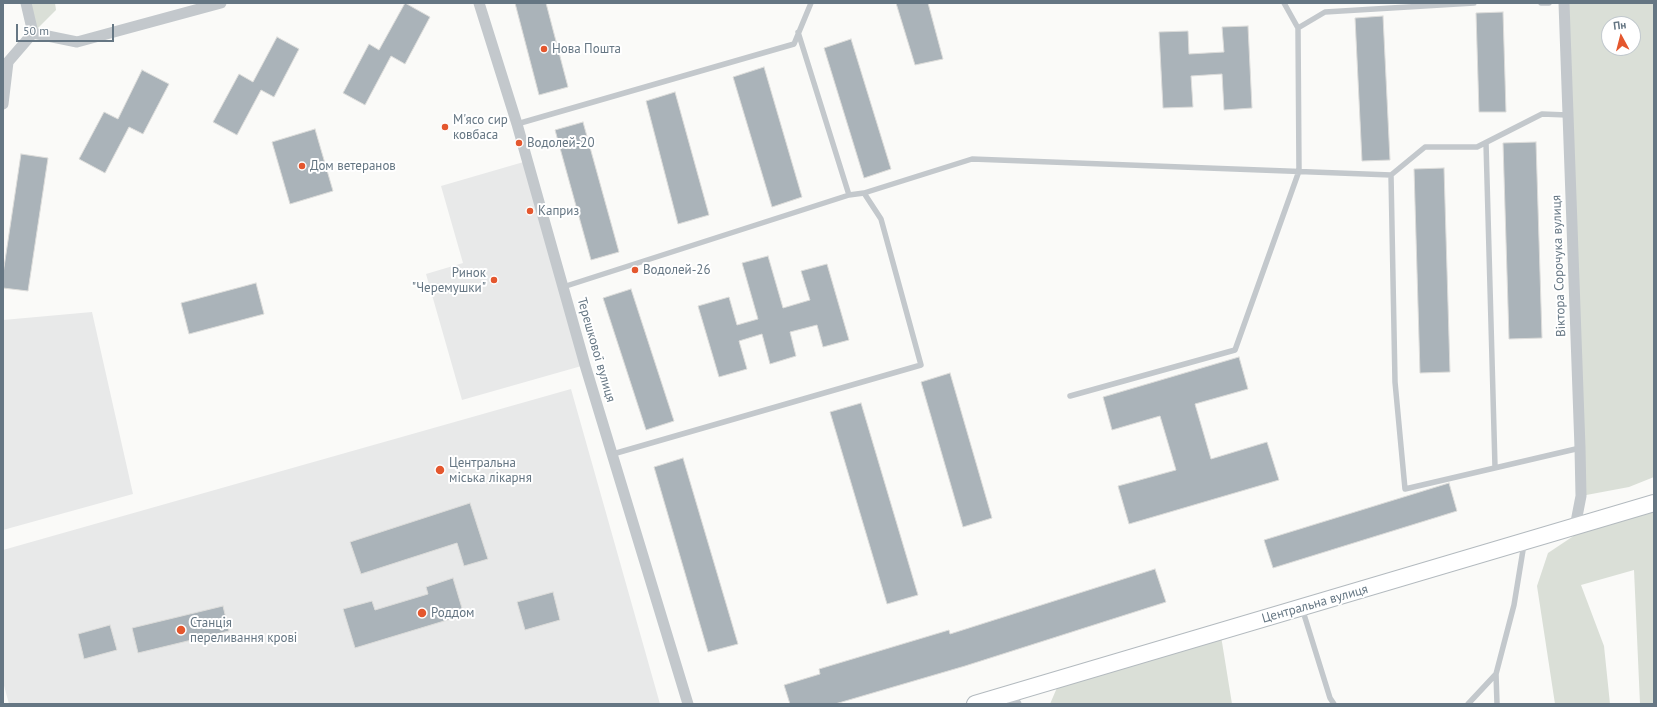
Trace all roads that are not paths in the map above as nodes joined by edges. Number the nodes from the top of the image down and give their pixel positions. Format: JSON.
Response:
{"nodes":[{"id":1,"x":26,"y":3,"type":"edge"},
{"id":2,"x":221,"y":3,"type":"edge"},
{"id":3,"x":479,"y":3,"type":"edge"},
{"id":4,"x":811,"y":3,"type":"edge"},
{"id":5,"x":1284,"y":3,"type":"edge"},
{"id":6,"x":1474,"y":3,"type":"edge"},
{"id":7,"x":1541,"y":3,"type":"edge"},
{"id":8,"x":1549,"y":3,"type":"edge"},
{"id":9,"x":1564,"y":3,"type":"edge"},
{"id":10,"x":1298,"y":28,"type":"junction"},
{"id":11,"x":798,"y":32,"type":"junction"},
{"id":12,"x":33,"y":33,"type":"junction"},
{"id":13,"x":6,"y":62,"type":"edge"},
{"id":14,"x":3,"y":104,"type":"edge"},
{"id":15,"x":1567,"y":115,"type":"junction"},
{"id":16,"x":517,"y":124,"type":"junction"},
{"id":17,"x":1486,"y":142,"type":"junction"},
{"id":18,"x":1299,"y":171,"type":"junction"},
{"id":19,"x":1391,"y":175,"type":"junction"},
{"id":20,"x":864,"y":194,"type":"junction"},
{"id":21,"x":849,"y":195,"type":"junction"},
{"id":22,"x":563,"y":287,"type":"junction"},
{"id":23,"x":1070,"y":396,"type":"dead end"},
{"id":24,"x":1580,"y":448,"type":"junction"},
{"id":25,"x":613,"y":454,"type":"junction"},
{"id":26,"x":1495,"y":467,"type":"junction"},
{"id":27,"x":1654,"y":503,"type":"edge"},
{"id":28,"x":1575,"y":527,"type":"junction"},
{"id":29,"x":1524,"y":542,"type":"junction"},
{"id":30,"x":1302,"y":608,"type":"junction"},
{"id":31,"x":1496,"y":674,"type":"junction"},
{"id":32,"x":1012,"y":699,"type":"edge"},
{"id":33,"x":688,"y":704,"type":"edge"},
{"id":34,"x":975,"y":704,"type":"edge"},
{"id":35,"x":1334,"y":704,"type":"edge"},
{"id":36,"x":1468,"y":704,"type":"edge"},
{"id":37,"x":1497,"y":704,"type":"edge"}],
"edges":[{"from":1,"to":12,"type":"street"},
{"from":2,"to":12,"type":"street"},
{"from":3,"to":16,"type":"street","name":"Терешкової вулиця"},
{"from":4,"to":11,"type":"lane"},
{"from":5,"to":10,"type":"lane"},
{"from":6,"to":10,"type":"lane"},
{"from":7,"to":8,"type":"lane"},
{"from":9,"to":15,"type":"street","name":"Віктора Сорочука вулиця"},
{"from":10,"to":18,"type":"lane"},
{"from":11,"to":16,"type":"lane"},
{"from":11,"to":21,"type":"lane"},
{"from":12,"to":13,"type":"street"},
{"from":13,"to":14,"type":"street"},
{"from":15,"to":17,"type":"lane"},
{"from":15,"to":24,"type":"street","name":"Віктора Сорочука вулиця"},
{"from":16,"to":22,"type":"street","name":"Терешкової вулиця"},
{"from":17,"to":19,"type":"lane"},
{"from":17,"to":26,"type":"lane"},
{"from":18,"to":19,"type":"lane"},
{"from":18,"to":20,"type":"lane"},
{"from":18,"to":23,"type":"lane"},
{"from":19,"to":26,"type":"lane"},
{"from":20,"to":21,"type":"lane"},
{"from":20,"to":25,"type":"lane"},
{"from":21,"to":22,"type":"lane"},
{"from":22,"to":25,"type":"street","name":"Терешкової вулиця"},
{"from":24,"to":26,"type":"lane"},
{"from":24,"to":28,"type":"street","name":"Віктора Сорочука вулиця"},
{"from":25,"to":33,"type":"street","name":"Терешкової вулиця"},
{"from":27,"to":28,"type":"main road","name":"Центральна вулиця"},
{"from":28,"to":29,"type":"main road","name":"Центральна вулиця"},
{"from":29,"to":30,"type":"main road","name":"Центральна вулиця"},
{"from":29,"to":31,"type":"lane"},
{"from":30,"to":32,"type":"main road","name":"Центральна вулиця"},
{"from":30,"to":35,"type":"lane"},
{"from":31,"to":36,"type":"lane"},
{"from":31,"to":37,"type":"lane"},
{"from":32,"to":34,"type":"main road","name":"Центральна вулиця"}]}
